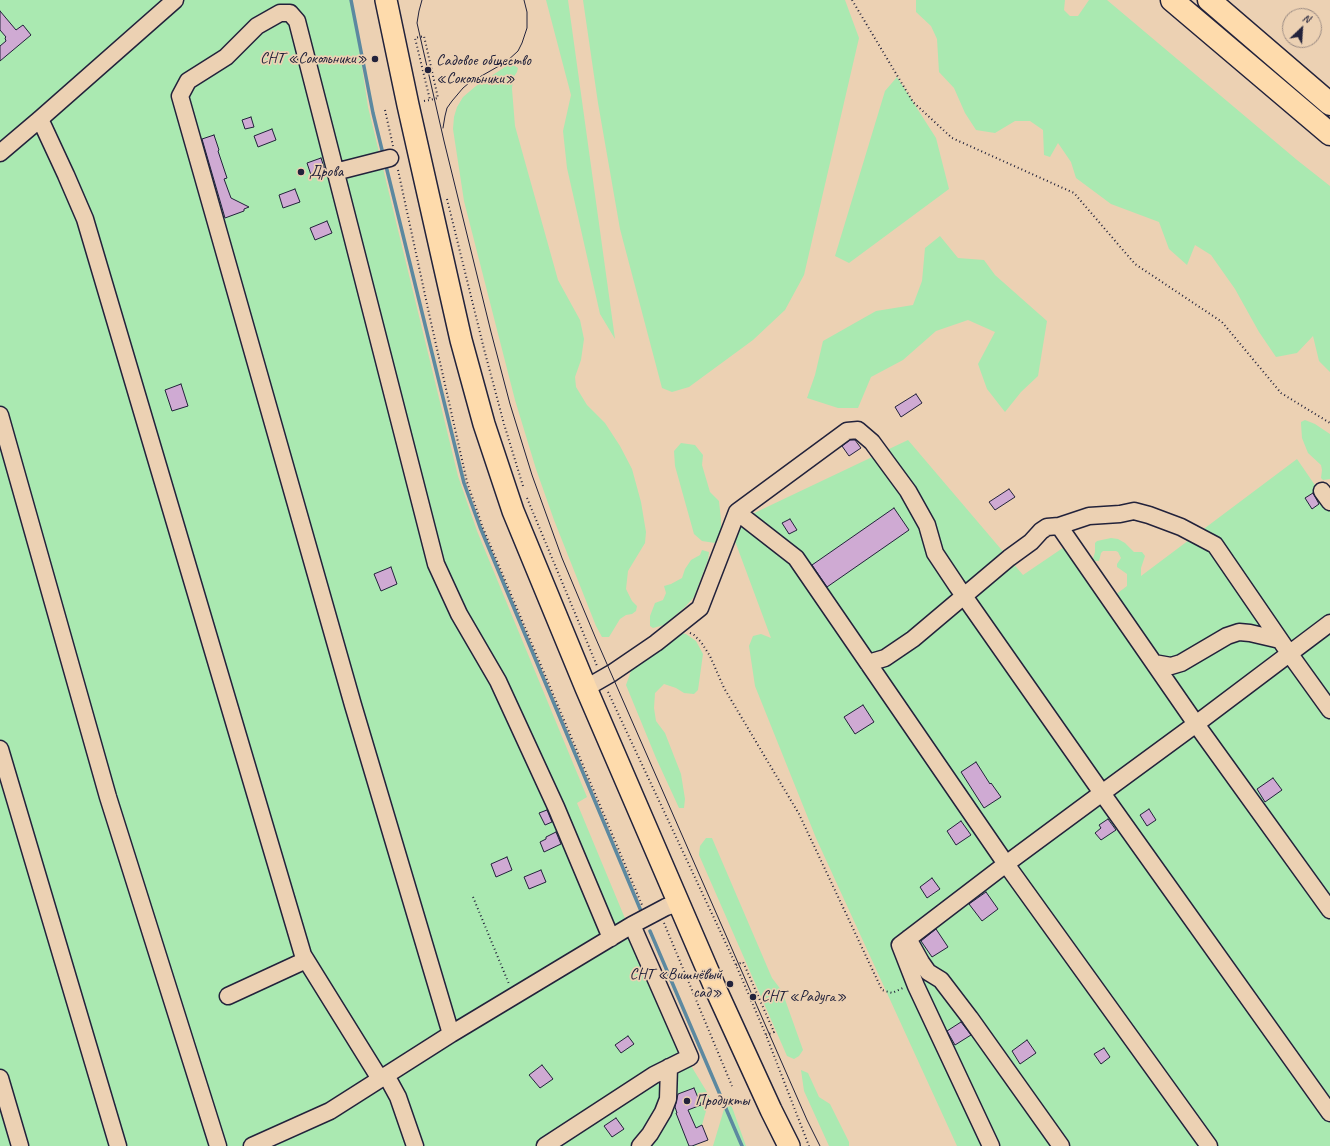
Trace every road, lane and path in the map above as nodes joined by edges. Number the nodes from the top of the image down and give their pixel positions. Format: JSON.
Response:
{"nodes":[{"id":1,"x":175,"y":0,"type":"edge"},
{"id":2,"x":386,"y":0,"type":"edge"},
{"id":3,"x":852,"y":0,"type":"edge"},
{"id":4,"x":1172,"y":0,"type":"edge"},
{"id":5,"x":1209,"y":0,"type":"edge"},
{"id":6,"x":288,"y":6,"type":"edge"},
{"id":7,"x":430,"y":100,"type":"junction"},
{"id":8,"x":423,"y":101,"type":"dead end"},
{"id":9,"x":1330,"y":104,"type":"edge"},
{"id":10,"x":385,"y":110,"type":"dead end"},
{"id":11,"x":40,"y":120,"type":"junction"},
{"id":12,"x":1330,"y":134,"type":"edge"},
{"id":13,"x":0,"y":153,"type":"edge"},
{"id":14,"x":394,"y":157,"type":"junction"},
{"id":15,"x":335,"y":172,"type":"junction"},
{"id":16,"x":446,"y":194,"type":"dead end"},
{"id":17,"x":0,"y":415,"type":"edge"},
{"id":18,"x":1330,"y":423,"type":"edge"},
{"id":19,"x":524,"y":489,"type":"dead end"},
{"id":20,"x":526,"y":496,"type":"dead end"},
{"id":21,"x":737,"y":512,"type":"junction"},
{"id":22,"x":1060,"y":526,"type":"junction"},
{"id":23,"x":964,"y":596,"type":"junction"},
{"id":24,"x":1330,"y":623,"type":"edge"},
{"id":25,"x":676,"y":627,"type":"junction"},
{"id":26,"x":1284,"y":646,"type":"junction"},
{"id":27,"x":868,"y":663,"type":"junction"},
{"id":28,"x":1154,"y":663,"type":"junction"},
{"id":29,"x":594,"y":683,"type":"junction"},
{"id":30,"x":1330,"y":710,"type":"edge"},
{"id":31,"x":1196,"y":724,"type":"junction"},
{"id":32,"x":0,"y":749,"type":"edge"},
{"id":33,"x":1102,"y":793,"type":"junction"},
{"id":34,"x":1006,"y":864,"type":"junction"},
{"id":35,"x":473,"y":897,"type":"dead end"},
{"id":36,"x":679,"y":903,"type":"junction"},
{"id":37,"x":1330,"y":910,"type":"edge"},
{"id":38,"x":653,"y":914,"type":"junction"},
{"id":39,"x":632,"y":925,"type":"junction"},
{"id":40,"x":611,"y":938,"type":"junction"},
{"id":41,"x":909,"y":938,"type":"junction"},
{"id":42,"x":306,"y":960,"type":"junction"},
{"id":43,"x":736,"y":965,"type":"junction"},
{"id":44,"x":914,"y":982,"type":"junction"},
{"id":45,"x":228,"y":996,"type":"dead end"},
{"id":46,"x":514,"y":996,"type":"junction"},
{"id":47,"x":451,"y":1034,"type":"junction"},
{"id":48,"x":766,"y":1035,"type":"junction"},
{"id":49,"x":669,"y":1067,"type":"junction"},
{"id":50,"x":383,"y":1077,"type":"junction"},
{"id":51,"x":0,"y":1078,"type":"edge"},
{"id":52,"x":732,"y":1086,"type":"dead end"},
{"id":53,"x":1330,"y":1113,"type":"edge"},
{"id":54,"x":271,"y":1142,"type":"edge"},
{"id":55,"x":20,"y":1146,"type":"edge"},
{"id":56,"x":118,"y":1146,"type":"edge"},
{"id":57,"x":218,"y":1146,"type":"edge"},
{"id":58,"x":252,"y":1146,"type":"edge"},
{"id":59,"x":415,"y":1146,"type":"edge"},
{"id":60,"x":545,"y":1146,"type":"edge"},
{"id":61,"x":640,"y":1146,"type":"edge"},
{"id":62,"x":789,"y":1146,"type":"edge"},
{"id":63,"x":809,"y":1146,"type":"edge"},
{"id":64,"x":991,"y":1146,"type":"edge"},
{"id":65,"x":1061,"y":1146,"type":"edge"},
{"id":66,"x":1209,"y":1146,"type":"edge"}],
"edges":[{"from":1,"to":11,"type":"street"},
{"from":2,"to":29,"type":"main road"},
{"from":3,"to":18,"type":"path"},
{"from":4,"to":12,"type":"highway"},
{"from":5,"to":9,"type":"highway"},
{"from":6,"to":15,"type":"street"},
{"from":6,"to":47,"type":"street"},
{"from":7,"to":7,"type":"path"},
{"from":7,"to":8,"type":"path"},
{"from":10,"to":14,"type":"path"},
{"from":11,"to":13,"type":"street"},
{"from":11,"to":42,"type":"street"},
{"from":14,"to":15,"type":"street"},
{"from":14,"to":38,"type":"path"},
{"from":15,"to":40,"type":"street"},
{"from":16,"to":19,"type":"path"},
{"from":17,"to":57,"type":"street"},
{"from":20,"to":29,"type":"path"},
{"from":21,"to":23,"type":"street"},
{"from":21,"to":25,"type":"street"},
{"from":21,"to":27,"type":"street"},
{"from":22,"to":23,"type":"street"},
{"from":22,"to":26,"type":"street"},
{"from":22,"to":28,"type":"street"},
{"from":23,"to":27,"type":"street"},
{"from":23,"to":33,"type":"street"},
{"from":24,"to":26,"type":"street"},
{"from":25,"to":29,"type":"street"},
{"from":25,"to":44,"type":"path"},
{"from":26,"to":28,"type":"street"},
{"from":26,"to":30,"type":"street"},
{"from":26,"to":31,"type":"street"},
{"from":27,"to":34,"type":"street"},
{"from":28,"to":31,"type":"street"},
{"from":29,"to":36,"type":"main road"},
{"from":29,"to":43,"type":"path"},
{"from":31,"to":33,"type":"street"},
{"from":31,"to":37,"type":"street"},
{"from":32,"to":56,"type":"street"},
{"from":33,"to":34,"type":"street"},
{"from":33,"to":53,"type":"street"},
{"from":34,"to":41,"type":"street"},
{"from":34,"to":66,"type":"street"},
{"from":35,"to":46,"type":"path"},
{"from":36,"to":38,"type":"street"},
{"from":36,"to":62,"type":"main road"},
{"from":38,"to":39,"type":"street"},
{"from":38,"to":52,"type":"path"},
{"from":39,"to":40,"type":"street"},
{"from":39,"to":49,"type":"street"},
{"from":40,"to":46,"type":"street"},
{"from":41,"to":44,"type":"street"},
{"from":41,"to":65,"type":"street"},
{"from":42,"to":45,"type":"street"},
{"from":42,"to":50,"type":"street"},
{"from":43,"to":48,"type":"path"},
{"from":43,"to":48,"type":"path"},
{"from":44,"to":64,"type":"street"},
{"from":46,"to":47,"type":"street"},
{"from":47,"to":50,"type":"street"},
{"from":48,"to":63,"type":"path"},
{"from":49,"to":60,"type":"street"},
{"from":49,"to":61,"type":"street"},
{"from":50,"to":54,"type":"street"},
{"from":50,"to":59,"type":"street"},
{"from":51,"to":55,"type":"street"},
{"from":54,"to":58,"type":"street"}]}
